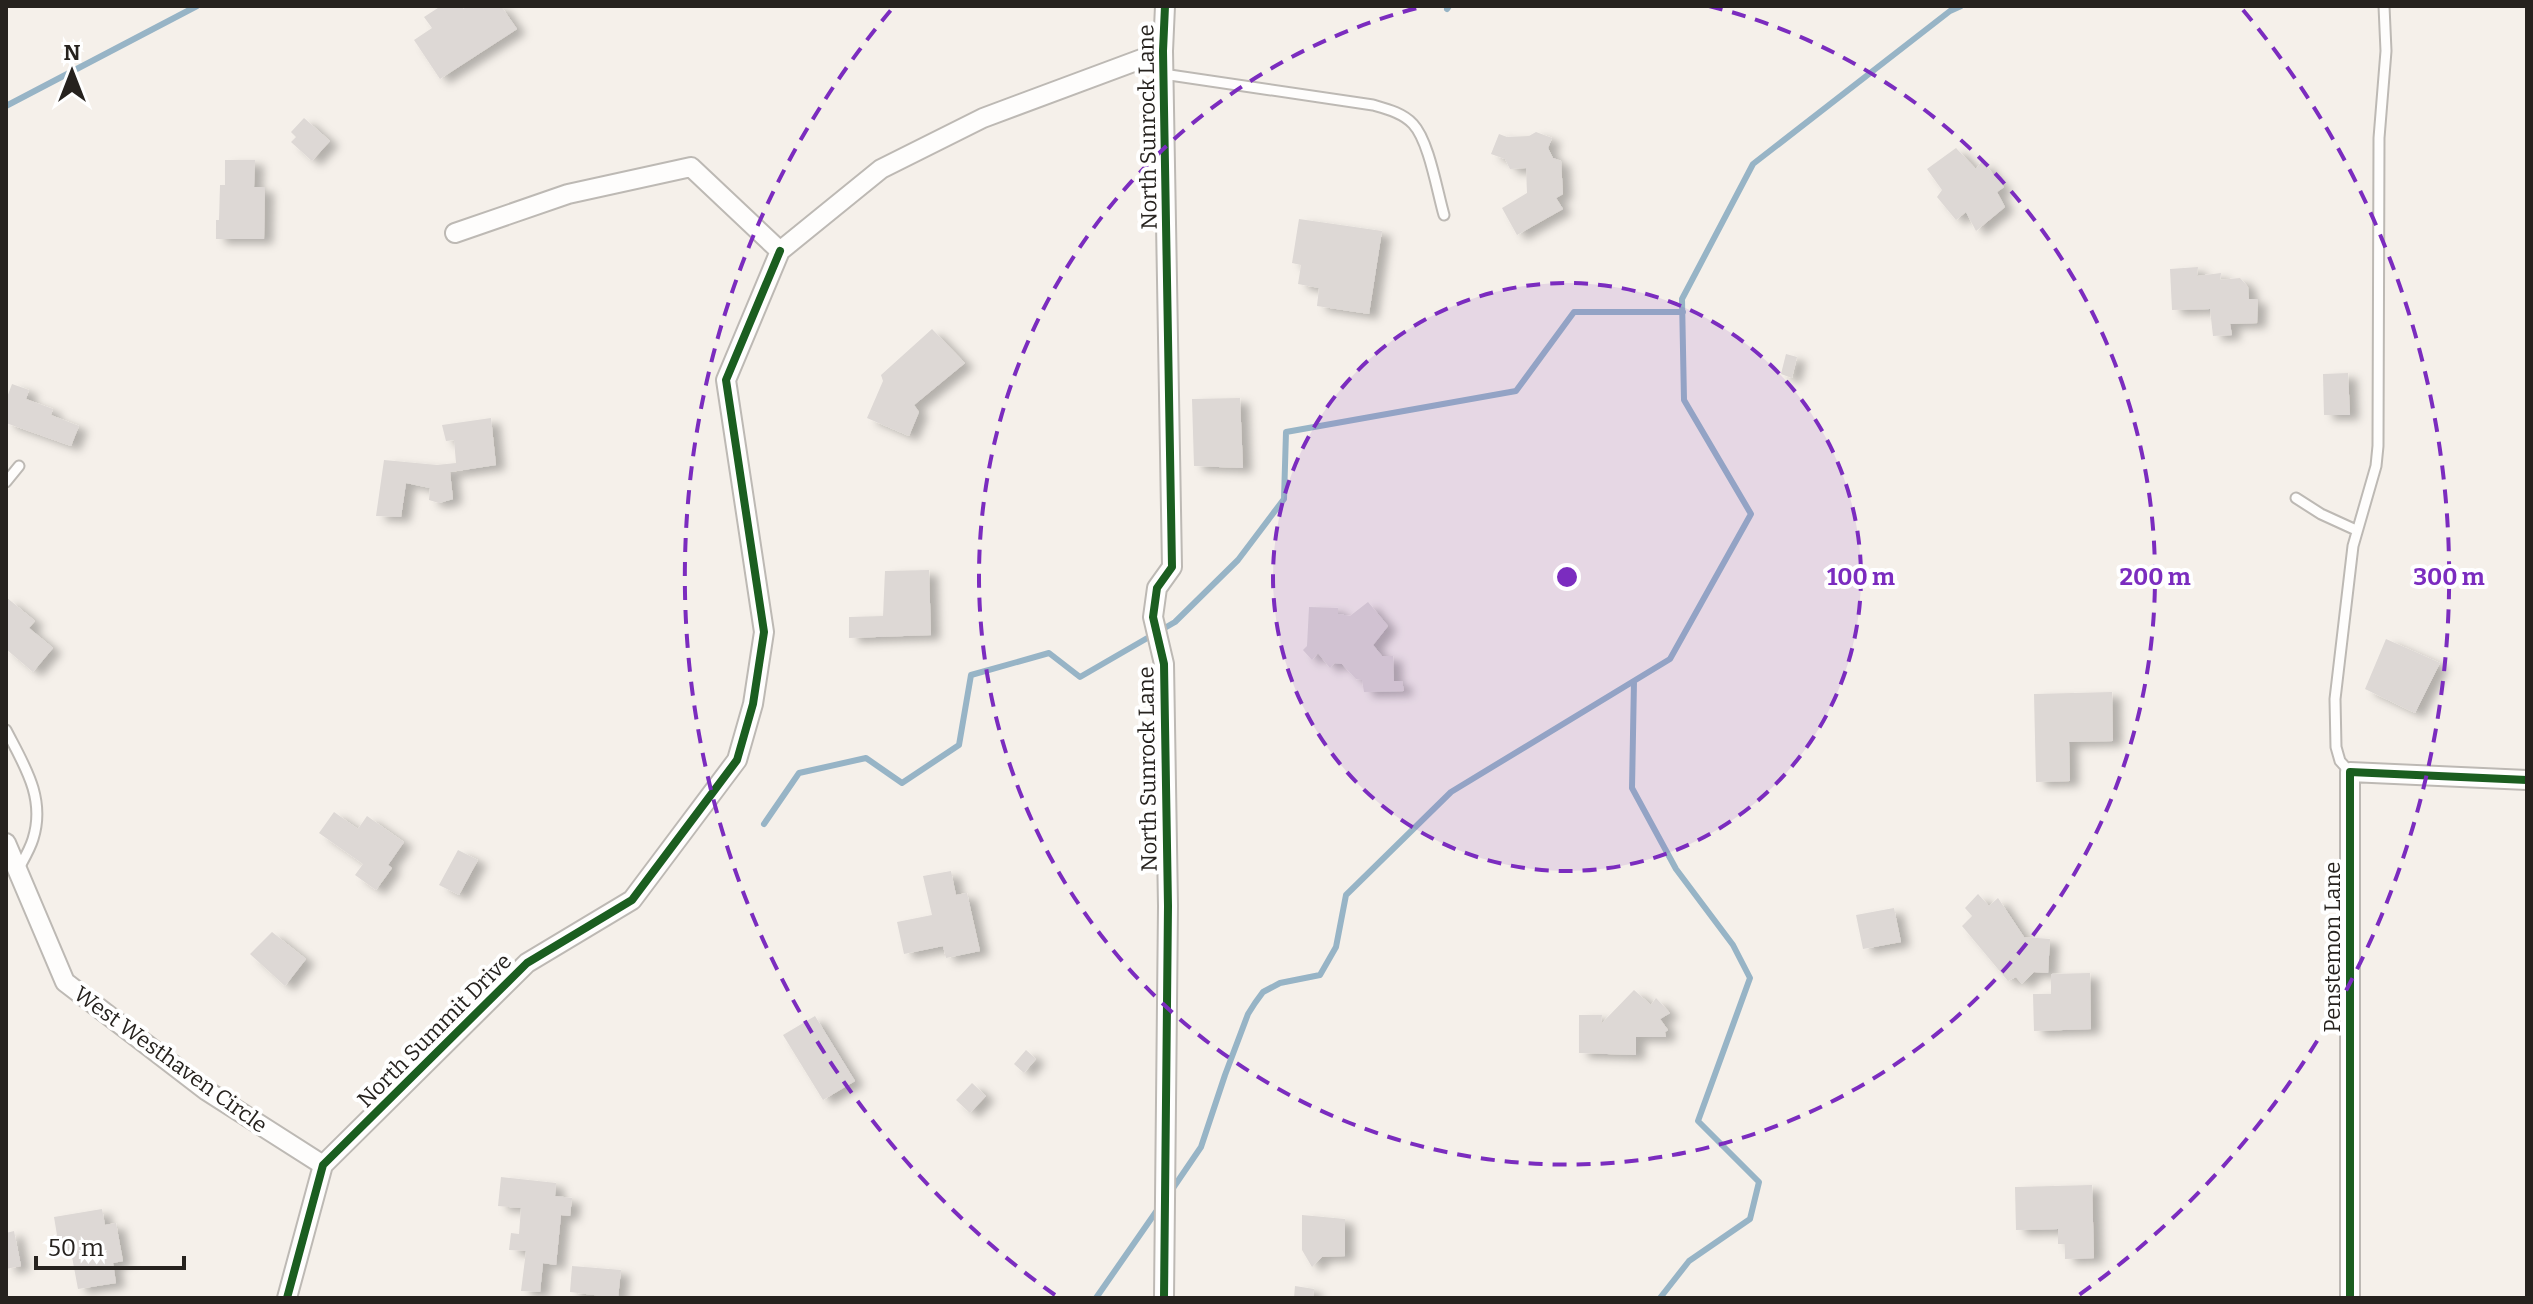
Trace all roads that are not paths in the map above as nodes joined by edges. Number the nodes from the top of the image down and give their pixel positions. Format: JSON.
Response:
{"nodes":[{"id":1,"x":1165,"y":6,"type":"edge"},
{"id":2,"x":2384,"y":6,"type":"edge"},
{"id":3,"x":1163,"y":51,"type":"junction"},
{"id":4,"x":1163,"y":74,"type":"junction"},
{"id":5,"x":1444,"y":215,"type":"dead end"},
{"id":6,"x":455,"y":233,"type":"dead end"},
{"id":7,"x":780,"y":251,"type":"junction"},
{"id":8,"x":19,"y":466,"type":"dead end"},
{"id":9,"x":6,"y":482,"type":"edge"},
{"id":10,"x":2296,"y":498,"type":"dead end"},
{"id":11,"x":2356,"y":530,"type":"junction"},
{"id":12,"x":6,"y":730,"type":"edge"},
{"id":13,"x":2350,"y":772,"type":"junction"},
{"id":14,"x":2527,"y":780,"type":"edge"},
{"id":15,"x":6,"y":843,"type":"edge"},
{"id":16,"x":18,"y":871,"type":"junction"},
{"id":17,"x":323,"y":1165,"type":"junction"},
{"id":18,"x":287,"y":1298,"type":"edge"},
{"id":19,"x":1164,"y":1298,"type":"edge"},
{"id":20,"x":2350,"y":1298,"type":"edge"}],
"edges":[{"from":1,"to":3,"type":"street","name":"North Sunrock Lane"},
{"from":2,"to":11,"type":"lane"},
{"from":3,"to":4,"type":"street","name":"North Sunrock Lane"},
{"from":3,"to":7,"type":"street","name":"North Summit Drive"},
{"from":4,"to":5,"type":"lane"},
{"from":4,"to":19,"type":"street","name":"North Sunrock Lane"},
{"from":6,"to":7,"type":"street"},
{"from":7,"to":17,"type":"street","name":"North Summit Drive"},
{"from":8,"to":9,"type":"lane"},
{"from":10,"to":11,"type":"lane"},
{"from":11,"to":13,"type":"lane"},
{"from":12,"to":16,"type":"lane"},
{"from":13,"to":14,"type":"street"},
{"from":13,"to":20,"type":"street","name":"Penstemon Lane"},
{"from":15,"to":16,"type":"street","name":"West Westhaven Circle"},
{"from":16,"to":17,"type":"street","name":"West Westhaven Circle"},
{"from":17,"to":18,"type":"street"}]}
